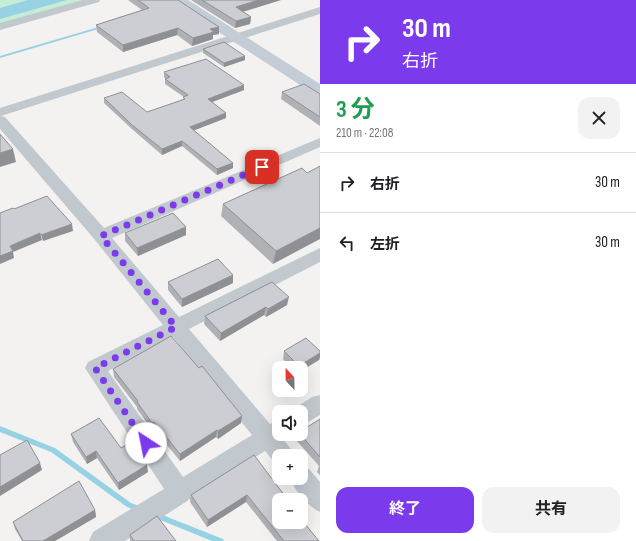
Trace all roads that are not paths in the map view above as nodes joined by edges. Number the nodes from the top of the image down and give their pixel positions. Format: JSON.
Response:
{"nodes":[{"id":1,"x":96,"y":0,"type":"edge"},
{"id":2,"x":182,"y":2,"type":"edge"},
{"id":3,"x":320,"y":10,"type":"edge"},
{"id":4,"x":0,"y":27,"type":"edge"},
{"id":5,"x":236,"y":37,"type":"junction"},
{"id":6,"x":320,"y":91,"type":"edge"},
{"id":7,"x":0,"y":112,"type":"edge"},
{"id":8,"x":0,"y":120,"type":"edge"},
{"id":9,"x":320,"y":142,"type":"edge"},
{"id":10,"x":101,"y":236,"type":"junction"},
{"id":11,"x":320,"y":254,"type":"edge"},
{"id":12,"x":176,"y":327,"type":"junction"},
{"id":13,"x":320,"y":404,"type":"edge"},
{"id":14,"x":308,"y":412,"type":"edge"},
{"id":15,"x":272,"y":433,"type":"edge"},
{"id":16,"x":272,"y":435,"type":"edge"},
{"id":17,"x":308,"y":485,"type":"edge"},
{"id":18,"x":180,"y":493,"type":"junction"},
{"id":19,"x":320,"y":500,"type":"edge"},
{"id":20,"x":102,"y":541,"type":"edge"}],
"edges":[{"from":1,"to":4,"type":"street"},
{"from":2,"to":5,"type":"street"},
{"from":3,"to":5,"type":"street"},
{"from":5,"to":6,"type":"street"},
{"from":5,"to":7,"type":"street"},
{"from":8,"to":10,"type":"street"},
{"from":9,"to":10,"type":"street"},
{"from":10,"to":12,"type":"street"},
{"from":11,"to":12,"type":"street"},
{"from":12,"to":15,"type":"street"},
{"from":12,"to":18,"type":"street"},
{"from":13,"to":14,"type":"street"},
{"from":16,"to":18,"type":"street"},
{"from":17,"to":19,"type":"street"},
{"from":18,"to":20,"type":"street"}]}
